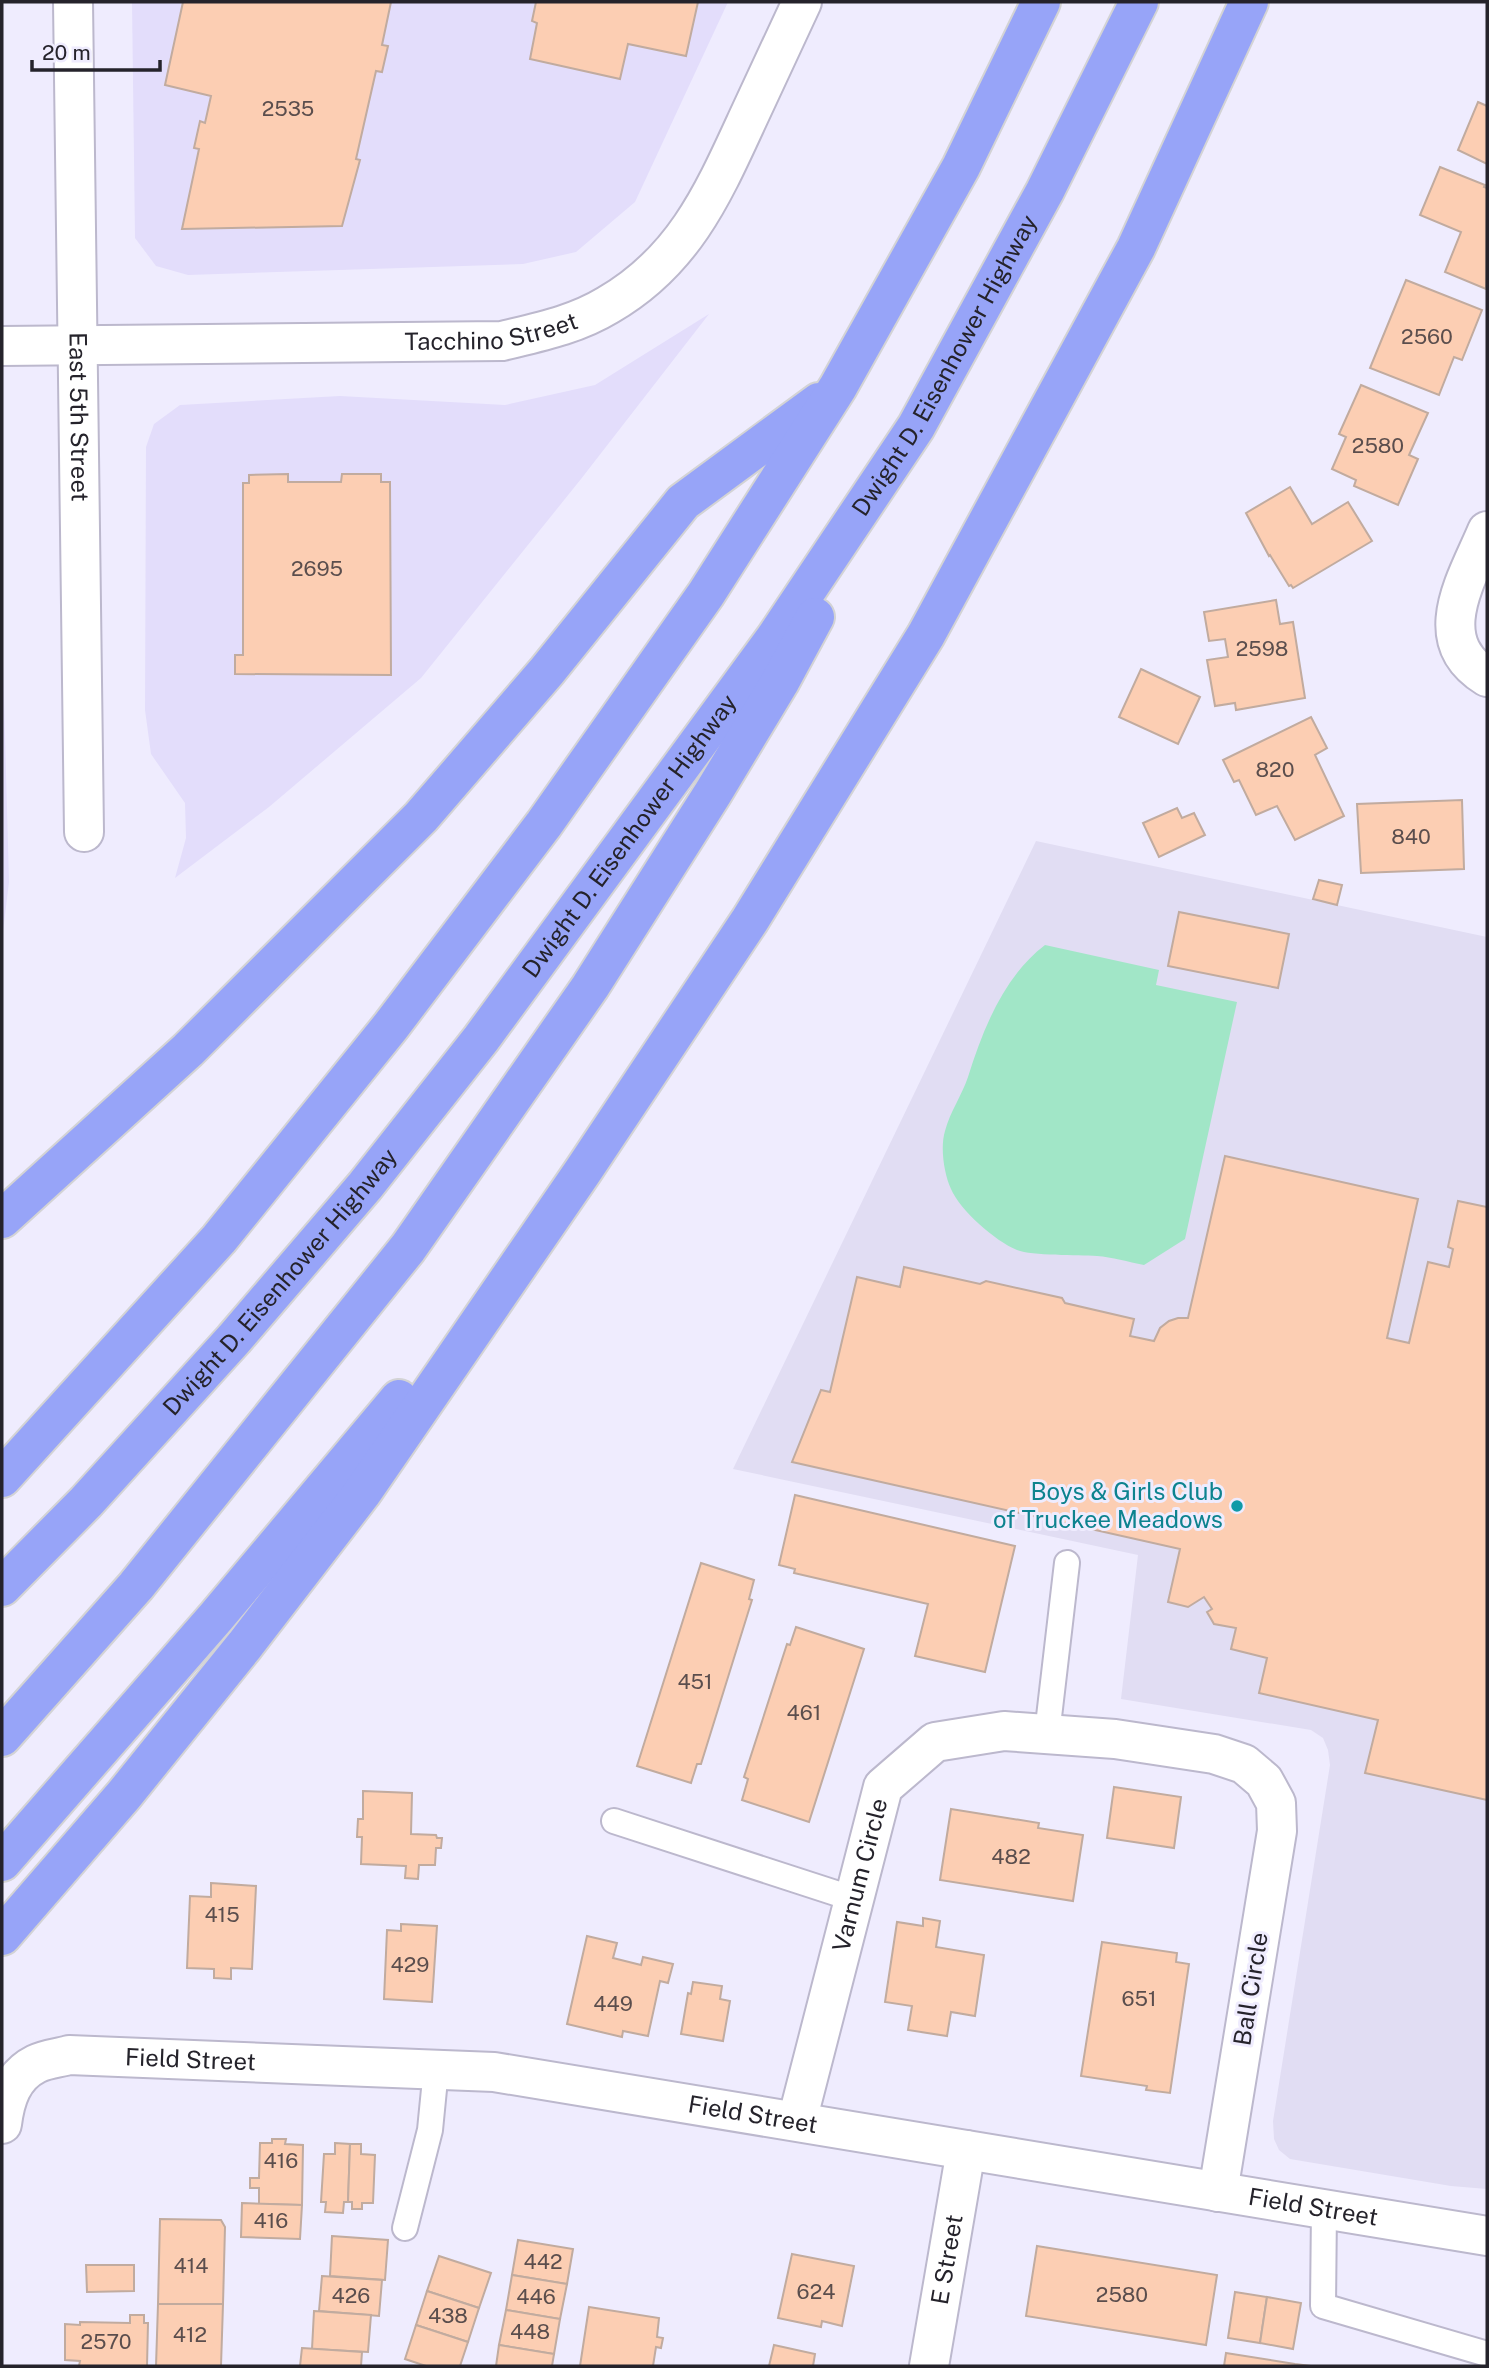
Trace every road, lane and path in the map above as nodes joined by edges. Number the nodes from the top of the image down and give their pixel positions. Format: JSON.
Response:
{"nodes":[{"id":1,"x":73,"y":2,"type":"edge"},
{"id":2,"x":802,"y":2,"type":"edge"},
{"id":3,"x":1041,"y":2,"type":"edge"},
{"id":4,"x":1139,"y":2,"type":"edge"},
{"id":5,"x":1249,"y":2,"type":"edge"},
{"id":6,"x":2,"y":345,"type":"edge"},
{"id":7,"x":78,"y":345,"type":"junction"},
{"id":8,"x":838,"y":387,"type":"junction"},
{"id":9,"x":916,"y":427,"type":"junction"},
{"id":10,"x":1487,"y":531,"type":"edge"},
{"id":11,"x":1487,"y":677,"type":"edge"},
{"id":12,"x":85,"y":832,"type":"dead end"},
{"id":13,"x":583,"y":1171,"type":"junction"},
{"id":14,"x":2,"y":1219,"type":"edge"},
{"id":15,"x":2,"y":1478,"type":"edge"},
{"id":16,"x":1067,"y":1563,"type":"dead end"},
{"id":17,"x":2,"y":1587,"type":"edge"},
{"id":18,"x":1047,"y":1734,"type":"junction"},
{"id":19,"x":2,"y":1737,"type":"edge"},
{"id":20,"x":1268,"y":1788,"type":"joint"},
{"id":21,"x":614,"y":1821,"type":"dead end"},
{"id":22,"x":2,"y":1862,"type":"edge"},
{"id":23,"x":854,"y":1899,"type":"junction"},
{"id":24,"x":2,"y":1936,"type":"edge"},
{"id":25,"x":436,"y":2069,"type":"junction"},
{"id":26,"x":797,"y":2121,"type":"junction"},
{"id":27,"x":2,"y":2124,"type":"edge"},
{"id":28,"x":966,"y":2150,"type":"junction"},
{"id":29,"x":1218,"y":2192,"type":"junction"},
{"id":30,"x":1324,"y":2209,"type":"junction"},
{"id":31,"x":404,"y":2228,"type":"dead end"},
{"id":32,"x":1487,"y":2236,"type":"edge"},
{"id":33,"x":1487,"y":2354,"type":"edge"},
{"id":34,"x":929,"y":2366,"type":"edge"}],
"edges":[{"from":1,"to":7,"type":"street","name":"East 5th Street"},
{"from":2,"to":7,"type":"street","name":"Tacchino Street"},
{"from":3,"to":8,"type":"highway"},
{"from":4,"to":9,"type":"highway","name":"Dwight D. Eisenhower Highway"},
{"from":5,"to":13,"type":"highway"},
{"from":6,"to":7,"type":"street","name":"Tacchino Street"},
{"from":7,"to":12,"type":"street","name":"East 5th Street"},
{"from":8,"to":14,"type":"highway"},
{"from":8,"to":15,"type":"highway"},
{"from":9,"to":17,"type":"highway","name":"Dwight D. Eisenhower Highway"},
{"from":9,"to":19,"type":"highway"},
{"from":10,"to":11,"type":"street"},
{"from":13,"to":22,"type":"highway"},
{"from":13,"to":24,"type":"highway"},
{"from":16,"to":18,"type":"lane"},
{"from":18,"to":20,"type":"street","name":"Varnum Circle"},
{"from":18,"to":23,"type":"street","name":"Varnum Circle"},
{"from":20,"to":29,"type":"street","name":"Ball Circle"},
{"from":21,"to":23,"type":"lane"},
{"from":23,"to":26,"type":"street","name":"Varnum Circle"},
{"from":25,"to":26,"type":"street","name":"Field Street"},
{"from":25,"to":27,"type":"street","name":"Field Street"},
{"from":25,"to":31,"type":"lane"},
{"from":26,"to":28,"type":"street","name":"Field Street"},
{"from":28,"to":29,"type":"street","name":"Field Street"},
{"from":28,"to":34,"type":"street","name":"E Street"},
{"from":29,"to":30,"type":"street","name":"Field Street"},
{"from":30,"to":32,"type":"street","name":"Field Street"},
{"from":30,"to":33,"type":"lane"}]}
